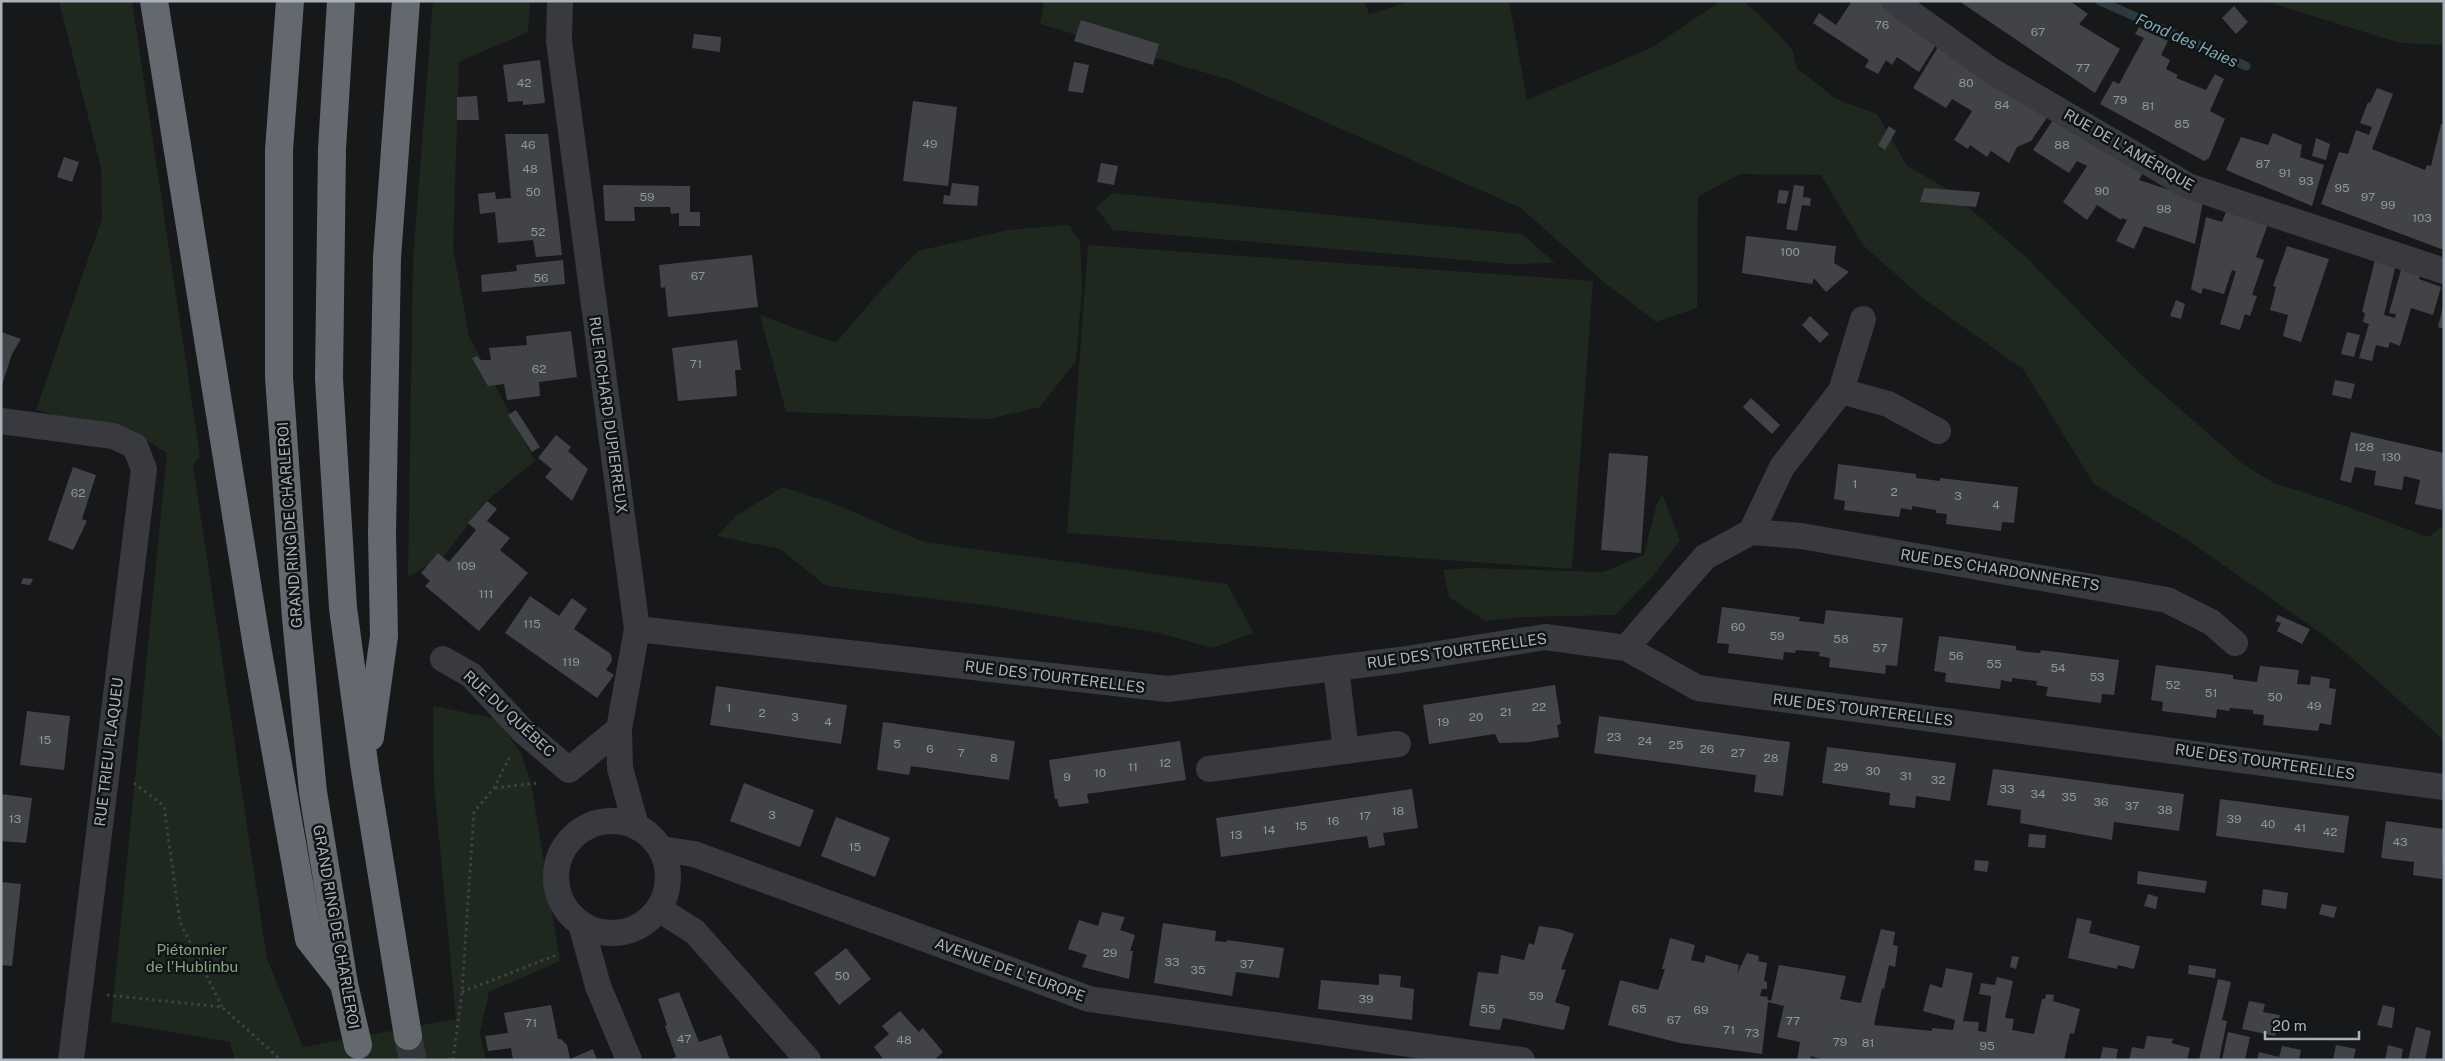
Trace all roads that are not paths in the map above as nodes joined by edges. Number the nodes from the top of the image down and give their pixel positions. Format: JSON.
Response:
{"nodes":[{"id":1,"x":154,"y":1,"type":"edge"},
{"id":2,"x":290,"y":1,"type":"edge"},
{"id":3,"x":341,"y":1,"type":"edge"},
{"id":4,"x":406,"y":1,"type":"edge"},
{"id":5,"x":560,"y":1,"type":"edge"},
{"id":6,"x":1894,"y":1,"type":"edge"},
{"id":7,"x":2444,"y":271,"type":"edge"},
{"id":8,"x":1864,"y":318,"type":"dead end"},
{"id":9,"x":1841,"y":391,"type":"junction"},
{"id":10,"x":1,"y":421,"type":"edge"},
{"id":11,"x":1938,"y":431,"type":"dead end"},
{"id":12,"x":1752,"y":532,"type":"junction"},
{"id":13,"x":637,"y":629,"type":"junction"},
{"id":14,"x":2235,"y":643,"type":"dead end"},
{"id":15,"x":1626,"y":648,"type":"junction"},
{"id":16,"x":443,"y":659,"type":"dead end"},
{"id":17,"x":1336,"y":668,"type":"junction"},
{"id":18,"x":619,"y":729,"type":"junction"},
{"id":19,"x":1398,"y":744,"type":"dead end"},
{"id":20,"x":1346,"y":751,"type":"junction"},
{"id":21,"x":1210,"y":769,"type":"dead end"},
{"id":22,"x":365,"y":770,"type":"junction"},
{"id":23,"x":2444,"y":787,"type":"edge"},
{"id":24,"x":636,"y":826,"type":"junction"},
{"id":25,"x":661,"y":849,"type":"junction"},
{"id":26,"x":659,"y":909,"type":"junction"},
{"id":27,"x":583,"y":934,"type":"junction"},
{"id":28,"x":344,"y":984,"type":"junction"},
{"id":29,"x":408,"y":1036,"type":"tunnel mouth"},
{"id":30,"x":358,"y":1045,"type":"dead end"},
{"id":31,"x":71,"y":1060,"type":"edge"},
{"id":32,"x":629,"y":1060,"type":"edge"},
{"id":33,"x":808,"y":1060,"type":"edge"},
{"id":34,"x":1522,"y":1060,"type":"edge"}],
"edges":[{"from":1,"to":28,"type":"highway"},
{"from":2,"to":28,"type":"highway","name":"GRAND RING DE CHARLEROI"},
{"from":3,"to":22,"type":"highway"},
{"from":4,"to":22,"type":"highway"},
{"from":5,"to":13,"type":"street","name":"RUE RICHARD DUPIERREUX"},
{"from":6,"to":7,"type":"street","name":"RUE DE L'AMÉRIQUE"},
{"from":8,"to":9,"type":"street"},
{"from":9,"to":11,"type":"street"},
{"from":9,"to":12,"type":"street"},
{"from":10,"to":31,"type":"street","name":"RUE TRIEU PLAQUEU"},
{"from":12,"to":14,"type":"street","name":"RUE DES CHARDONNERETS"},
{"from":12,"to":15,"type":"street"},
{"from":13,"to":17,"type":"street","name":"RUE DES TOURTERELLES"},
{"from":13,"to":18,"type":"street","name":"RUE RICHARD DUPIERREUX"},
{"from":15,"to":17,"type":"street","name":"RUE DES TOURTERELLES"},
{"from":15,"to":23,"type":"street","name":"RUE DES TOURTERELLES"},
{"from":16,"to":18,"type":"street","name":"RUE DU QUÉBEC"},
{"from":17,"to":20,"type":"street"},
{"from":18,"to":24,"type":"street","name":"RUE RICHARD DUPIERREUX"},
{"from":19,"to":20,"type":"street"},
{"from":20,"to":21,"type":"street"},
{"from":22,"to":29,"type":"highway"},
{"from":24,"to":25,"type":"street"},
{"from":24,"to":27,"type":"street"},
{"from":25,"to":26,"type":"street"},
{"from":25,"to":34,"type":"street","name":"AVENUE DE L'EUROPE"},
{"from":26,"to":27,"type":"street"},
{"from":26,"to":33,"type":"street"},
{"from":27,"to":32,"type":"street"},
{"from":28,"to":30,"type":"highway","name":"GRAND RING DE CHARLEROI"}]}
